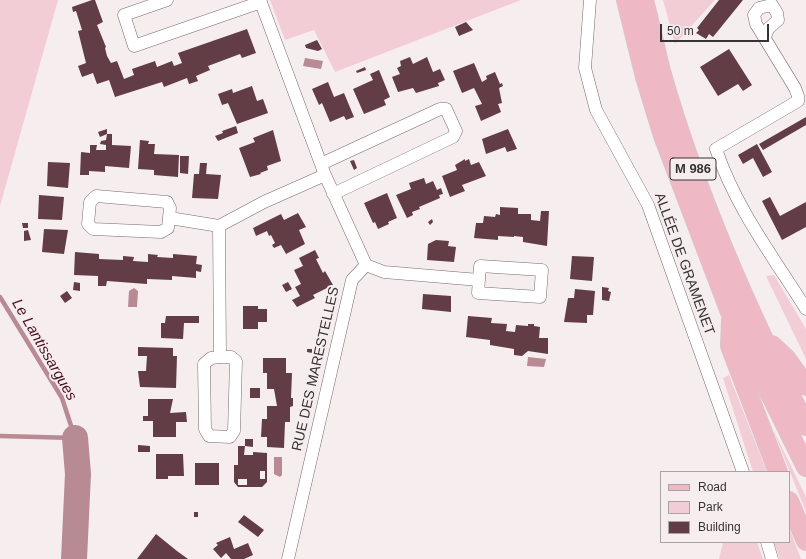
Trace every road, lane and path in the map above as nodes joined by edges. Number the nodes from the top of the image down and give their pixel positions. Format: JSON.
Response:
{"nodes":[{"id":1,"x":167,"y":0,"type":"edge"},
{"id":2,"x":590,"y":0,"type":"edge"},
{"id":3,"x":626,"y":0,"type":"edge"},
{"id":4,"x":644,"y":0,"type":"edge"},
{"id":5,"x":261,"y":1,"type":"edge"},
{"id":6,"x":764,"y":37,"type":"dead end"},
{"id":7,"x":323,"y":170,"type":"junction"},
{"id":8,"x":333,"y":194,"type":"junction"},
{"id":9,"x":170,"y":218,"type":"junction"},
{"id":10,"x":219,"y":226,"type":"junction"},
{"id":11,"x":366,"y":265,"type":"junction"},
{"id":12,"x":479,"y":280,"type":"junction"},
{"id":13,"x":806,"y":309,"type":"edge"},
{"id":14,"x":731,"y":315,"type":"junction"},
{"id":15,"x":760,"y":332,"type":"junction"},
{"id":16,"x":220,"y":357,"type":"junction"},
{"id":17,"x":806,"y":386,"type":"edge"},
{"id":18,"x":806,"y":426,"type":"edge"},
{"id":19,"x":806,"y":467,"type":"edge"},
{"id":20,"x":743,"y":471,"type":"edge"},
{"id":21,"x":778,"y":471,"type":"edge"},
{"id":22,"x":790,"y":503,"type":"edge"},
{"id":23,"x":806,"y":541,"type":"edge"},
{"id":24,"x":767,"y":543,"type":"edge"},
{"id":25,"x":288,"y":559,"type":"edge"},
{"id":26,"x":772,"y":559,"type":"edge"}],
"edges":[{"from":1,"to":5,"type":"street"},
{"from":2,"to":20,"type":"street","name":"ALLÉE DE GRAMENET"},
{"from":3,"to":14,"type":"main road","number":"M 986"},
{"from":4,"to":15,"type":"main road","number":"M 986"},
{"from":5,"to":7,"type":"street"},
{"from":6,"to":13,"type":"street"},
{"from":7,"to":8,"type":"street"},
{"from":7,"to":8,"type":"street"},
{"from":7,"to":10,"type":"street"},
{"from":8,"to":11,"type":"street"},
{"from":9,"to":9,"type":"street"},
{"from":9,"to":10,"type":"street"},
{"from":10,"to":16,"type":"street"},
{"from":11,"to":12,"type":"street"},
{"from":11,"to":25,"type":"street","name":"RUE DES MARESTELLES"},
{"from":12,"to":12,"type":"street"},
{"from":14,"to":19,"type":"main road","number":"M 986"},
{"from":14,"to":21,"type":"main road","number":"M 986"},
{"from":15,"to":17,"type":"main road","number":"M 986"},
{"from":15,"to":18,"type":"main road","number":"M 986"},
{"from":16,"to":16,"type":"street"},
{"from":22,"to":23,"type":"main road"},
{"from":24,"to":26,"type":"street"}]}
